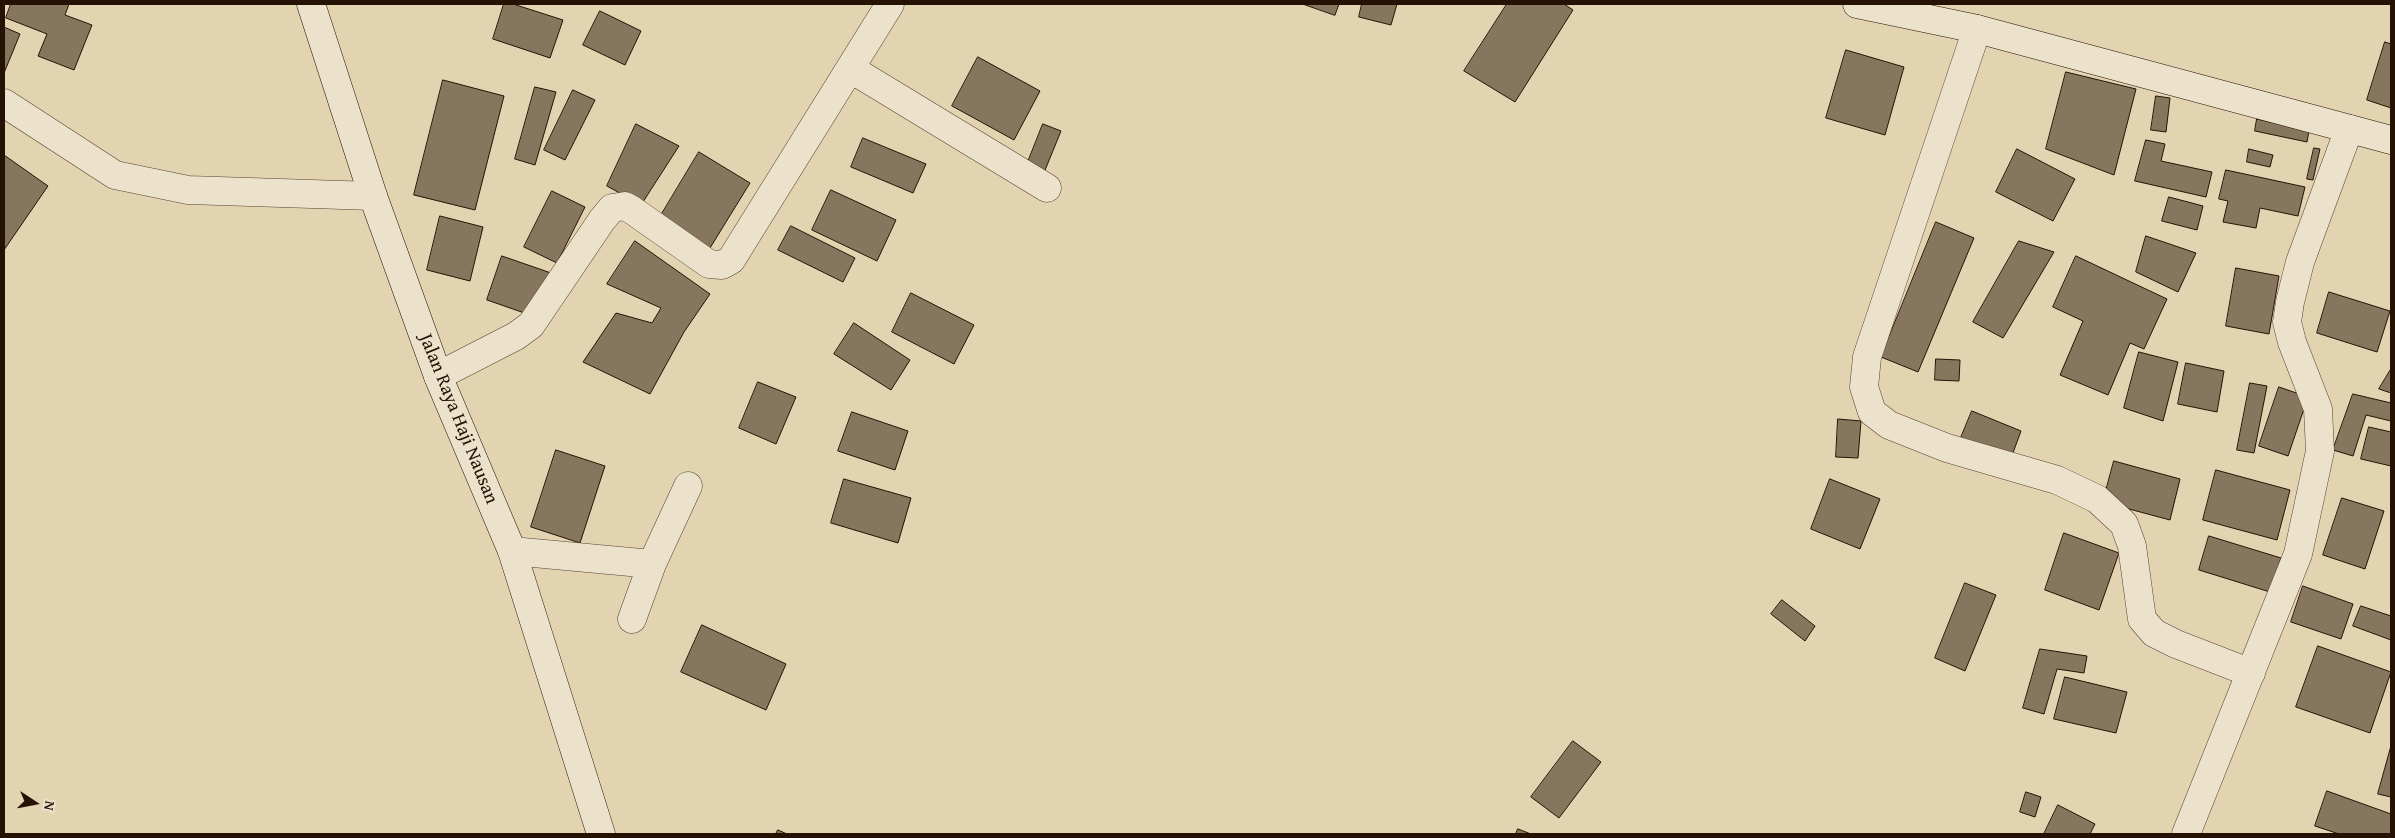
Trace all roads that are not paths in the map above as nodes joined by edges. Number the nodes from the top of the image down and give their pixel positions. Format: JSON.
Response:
{"nodes":[{"id":1,"x":311,"y":4,"type":"edge"},
{"id":2,"x":890,"y":4,"type":"edge"},
{"id":3,"x":1857,"y":4,"type":"edge"},
{"id":4,"x":1977,"y":30,"type":"junction"},
{"id":5,"x":851,"y":69,"type":"junction"},
{"id":6,"x":4,"y":103,"type":"edge"},
{"id":7,"x":2349,"y":129,"type":"junction"},
{"id":8,"x":2391,"y":140,"type":"edge"},
{"id":9,"x":1047,"y":188,"type":"dead end"},
{"id":10,"x":373,"y":196,"type":"junction"},
{"id":11,"x":438,"y":376,"type":"junction"},
{"id":12,"x":688,"y":486,"type":"dead end"},
{"id":13,"x":512,"y":551,"type":"junction"},
{"id":14,"x":652,"y":564,"type":"junction"},
{"id":15,"x":632,"y":619,"type":"dead end"},
{"id":16,"x":2251,"y":673,"type":"junction"},
{"id":17,"x":601,"y":834,"type":"edge"},
{"id":18,"x":2186,"y":834,"type":"edge"}],
"edges":[{"from":1,"to":10,"type":"street","name":"Jalan Raya Haji Nausan"},
{"from":2,"to":5,"type":"street"},
{"from":3,"to":4,"type":"street"},
{"from":4,"to":7,"type":"street"},
{"from":4,"to":16,"type":"street"},
{"from":5,"to":9,"type":"street"},
{"from":5,"to":11,"type":"street"},
{"from":6,"to":10,"type":"street"},
{"from":7,"to":8,"type":"street"},
{"from":7,"to":16,"type":"street"},
{"from":10,"to":11,"type":"street","name":"Jalan Raya Haji Nausan"},
{"from":11,"to":13,"type":"street","name":"Jalan Raya Haji Nausan"},
{"from":12,"to":14,"type":"street"},
{"from":13,"to":14,"type":"street"},
{"from":13,"to":17,"type":"street","name":"Jalan Raya Haji Nausan"},
{"from":14,"to":15,"type":"street"},
{"from":16,"to":18,"type":"street"}]}
